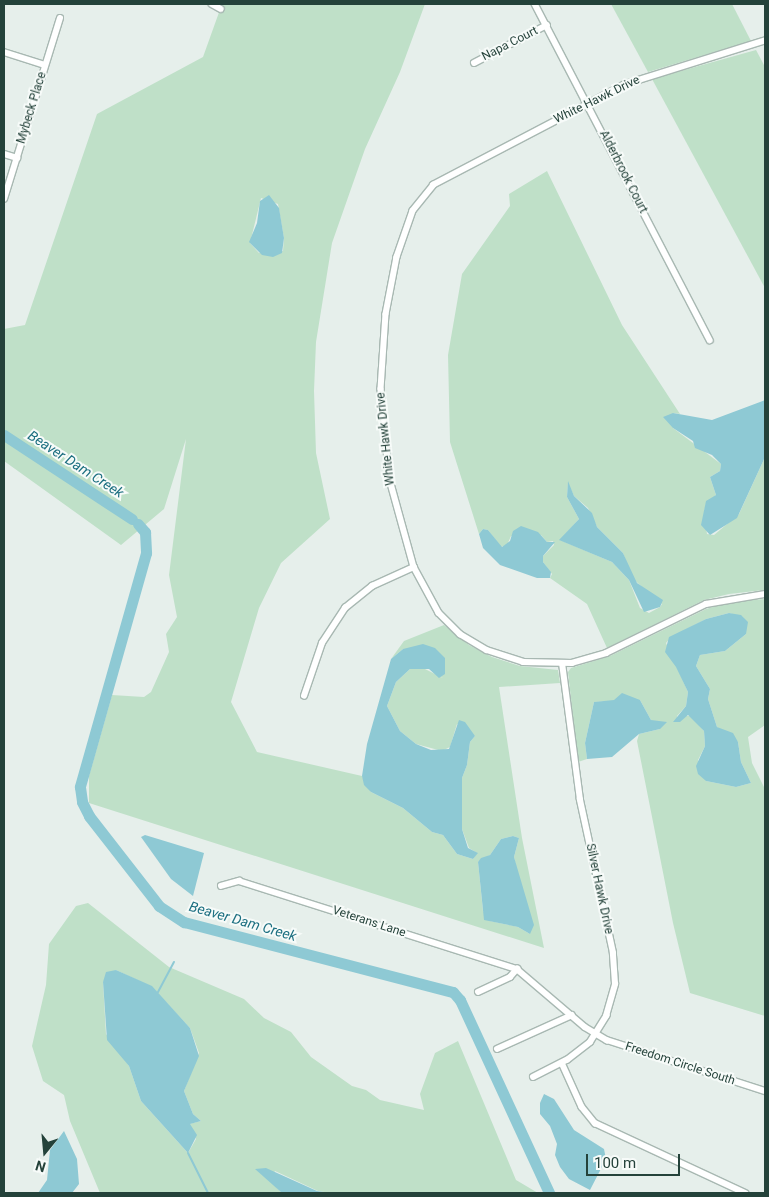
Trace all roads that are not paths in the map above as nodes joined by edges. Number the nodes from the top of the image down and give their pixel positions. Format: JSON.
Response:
{"nodes":[{"id":1,"x":212,"y":4,"type":"edge"},
{"id":2,"x":535,"y":4,"type":"edge"},
{"id":3,"x":221,"y":9,"type":"dead end"},
{"id":4,"x":60,"y":18,"type":"dead end"},
{"id":5,"x":546,"y":25,"type":"junction"},
{"id":6,"x":765,"y":41,"type":"edge"},
{"id":7,"x":4,"y":52,"type":"edge"},
{"id":8,"x":474,"y":63,"type":"dead end"},
{"id":9,"x":45,"y":65,"type":"junction"},
{"id":10,"x":587,"y":103,"type":"junction"},
{"id":11,"x":4,"y":154,"type":"edge"},
{"id":12,"x":17,"y":158,"type":"junction"},
{"id":13,"x":4,"y":199,"type":"edge"},
{"id":14,"x":710,"y":340,"type":"dead end"},
{"id":15,"x":414,"y":567,"type":"junction"},
{"id":16,"x":765,"y":594,"type":"edge"},
{"id":17,"x":562,"y":664,"type":"junction"},
{"id":18,"x":304,"y":696,"type":"dead end"},
{"id":19,"x":220,"y":886,"type":"dead end"},
{"id":20,"x":517,"y":969,"type":"junction"},
{"id":21,"x":478,"y":992,"type":"dead end"},
{"id":22,"x":572,"y":1015,"type":"junction"},
{"id":23,"x":595,"y":1035,"type":"junction"},
{"id":24,"x":497,"y":1049,"type":"dead end"},
{"id":25,"x":562,"y":1063,"type":"junction"},
{"id":26,"x":532,"y":1077,"type":"dead end"},
{"id":27,"x":765,"y":1091,"type":"edge"},
{"id":28,"x":745,"y":1193,"type":"edge"}],
"edges":[{"from":1,"to":3,"type":"street"},
{"from":2,"to":5,"type":"street","name":"Alderbrook Court"},
{"from":4,"to":9,"type":"street","name":"Mybeck Place"},
{"from":5,"to":8,"type":"street","name":"Napa Court"},
{"from":5,"to":10,"type":"street","name":"Alderbrook Court"},
{"from":6,"to":10,"type":"street","name":"White Hawk Drive"},
{"from":7,"to":9,"type":"street"},
{"from":9,"to":12,"type":"street","name":"Mybeck Place"},
{"from":10,"to":14,"type":"street","name":"Alderbrook Court"},
{"from":10,"to":15,"type":"street","name":"White Hawk Drive"},
{"from":11,"to":12,"type":"street"},
{"from":12,"to":13,"type":"street","name":"Mybeck Place"},
{"from":15,"to":17,"type":"street","name":"White Hawk Drive"},
{"from":15,"to":18,"type":"street"},
{"from":16,"to":17,"type":"street","name":"White Hawk Drive"},
{"from":17,"to":23,"type":"street","name":"Silver Hawk Drive"},
{"from":19,"to":20,"type":"street","name":"Veterans Lane"},
{"from":20,"to":21,"type":"street"},
{"from":20,"to":22,"type":"street","name":"Veterans Lane"},
{"from":22,"to":23,"type":"street","name":"Veterans Lane"},
{"from":22,"to":24,"type":"street"},
{"from":23,"to":25,"type":"street","name":"Silver Hawk Drive"},
{"from":23,"to":27,"type":"street","name":"Freedom Circle South"},
{"from":25,"to":26,"type":"street","name":"Silver Hawk Drive"},
{"from":25,"to":28,"type":"street"}]}
